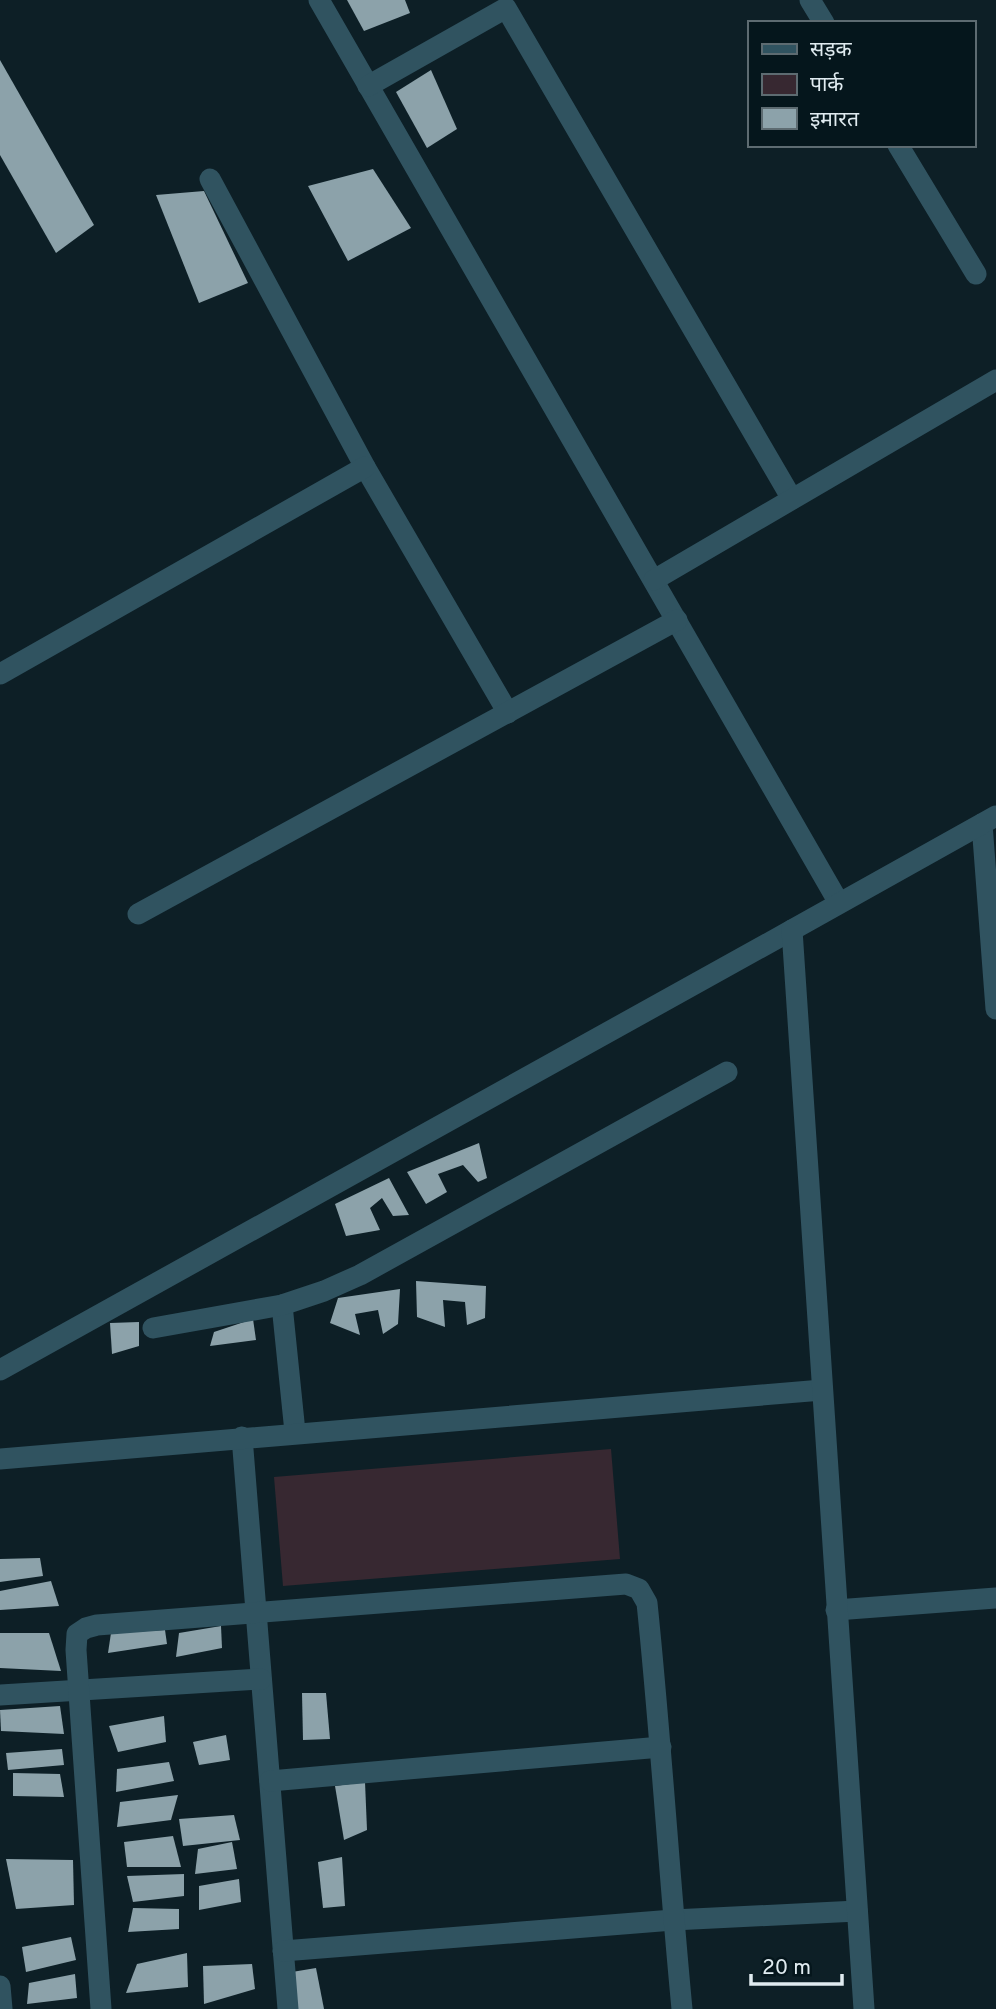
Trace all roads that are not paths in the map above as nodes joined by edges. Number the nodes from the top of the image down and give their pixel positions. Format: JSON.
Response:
{"nodes":[{"id":1,"x":319,"y":0,"type":"edge"},
{"id":2,"x":810,"y":0,"type":"edge"},
{"id":3,"x":514,"y":4,"type":"edge"},
{"id":4,"x":823,"y":21,"type":"edge"},
{"id":5,"x":368,"y":86,"type":"junction"},
{"id":6,"x":899,"y":147,"type":"edge"},
{"id":7,"x":210,"y":179,"type":"dead end"},
{"id":8,"x":976,"y":274,"type":"dead end"},
{"id":9,"x":996,"y":380,"type":"edge"},
{"id":10,"x":365,"y":467,"type":"junction"},
{"id":11,"x":792,"y":499,"type":"junction"},
{"id":12,"x":654,"y":580,"type":"junction"},
{"id":13,"x":677,"y":620,"type":"junction"},
{"id":14,"x":0,"y":674,"type":"edge"},
{"id":15,"x":508,"y":713,"type":"junction"},
{"id":16,"x":989,"y":820,"type":"edge"},
{"id":17,"x":839,"y":903,"type":"junction"},
{"id":18,"x":138,"y":914,"type":"dead end"},
{"id":19,"x":792,"y":930,"type":"junction"},
{"id":20,"x":996,"y":1009,"type":"edge"},
{"id":21,"x":727,"y":1072,"type":"dead end"},
{"id":22,"x":282,"y":1305,"type":"junction"},
{"id":23,"x":153,"y":1328,"type":"dead end"},
{"id":24,"x":0,"y":1370,"type":"edge"},
{"id":25,"x":822,"y":1390,"type":"junction"},
{"id":26,"x":295,"y":1432,"type":"junction"},
{"id":27,"x":242,"y":1437,"type":"junction"},
{"id":28,"x":0,"y":1459,"type":"edge"},
{"id":29,"x":996,"y":1598,"type":"edge"},
{"id":30,"x":836,"y":1610,"type":"junction"},
{"id":31,"x":256,"y":1613,"type":"junction"},
{"id":32,"x":261,"y":1679,"type":"junction"},
{"id":33,"x":79,"y":1689,"type":"junction"},
{"id":34,"x":0,"y":1695,"type":"edge"},
{"id":35,"x":661,"y":1746,"type":"junction"},
{"id":36,"x":270,"y":1781,"type":"junction"},
{"id":37,"x":857,"y":1911,"type":"junction"},
{"id":38,"x":673,"y":1920,"type":"junction"},
{"id":39,"x":284,"y":1951,"type":"junction"},
{"id":40,"x":0,"y":1986,"type":"edge"},
{"id":41,"x":2,"y":2009,"type":"edge"},
{"id":42,"x":101,"y":2009,"type":"edge"},
{"id":43,"x":288,"y":2009,"type":"edge"},
{"id":44,"x":682,"y":2009,"type":"edge"},
{"id":45,"x":864,"y":2009,"type":"edge"}],
"edges":[{"from":1,"to":5,"type":"street"},
{"from":2,"to":4,"type":"street"},
{"from":3,"to":5,"type":"street"},
{"from":3,"to":11,"type":"street"},
{"from":5,"to":12,"type":"street"},
{"from":6,"to":8,"type":"street"},
{"from":7,"to":10,"type":"street"},
{"from":9,"to":11,"type":"street"},
{"from":10,"to":14,"type":"street"},
{"from":10,"to":15,"type":"street"},
{"from":11,"to":12,"type":"street"},
{"from":12,"to":13,"type":"street"},
{"from":13,"to":15,"type":"street"},
{"from":13,"to":17,"type":"street"},
{"from":15,"to":18,"type":"street"},
{"from":16,"to":17,"type":"street"},
{"from":16,"to":20,"type":"street"},
{"from":17,"to":19,"type":"street"},
{"from":19,"to":24,"type":"street"},
{"from":19,"to":25,"type":"street"},
{"from":21,"to":22,"type":"street"},
{"from":22,"to":23,"type":"street"},
{"from":22,"to":26,"type":"street"},
{"from":25,"to":26,"type":"street"},
{"from":25,"to":30,"type":"street"},
{"from":26,"to":27,"type":"street"},
{"from":27,"to":28,"type":"street"},
{"from":27,"to":31,"type":"street"},
{"from":29,"to":30,"type":"street"},
{"from":30,"to":37,"type":"street"},
{"from":31,"to":32,"type":"street"},
{"from":31,"to":33,"type":"street"},
{"from":31,"to":35,"type":"street"},
{"from":32,"to":33,"type":"street"},
{"from":32,"to":36,"type":"street"},
{"from":33,"to":34,"type":"street"},
{"from":33,"to":42,"type":"street"},
{"from":35,"to":36,"type":"street"},
{"from":35,"to":38,"type":"street"},
{"from":36,"to":39,"type":"street"},
{"from":37,"to":38,"type":"street"},
{"from":37,"to":45,"type":"street"},
{"from":38,"to":39,"type":"street"},
{"from":38,"to":44,"type":"street"},
{"from":39,"to":43,"type":"street"},
{"from":40,"to":41,"type":"street"}]}
